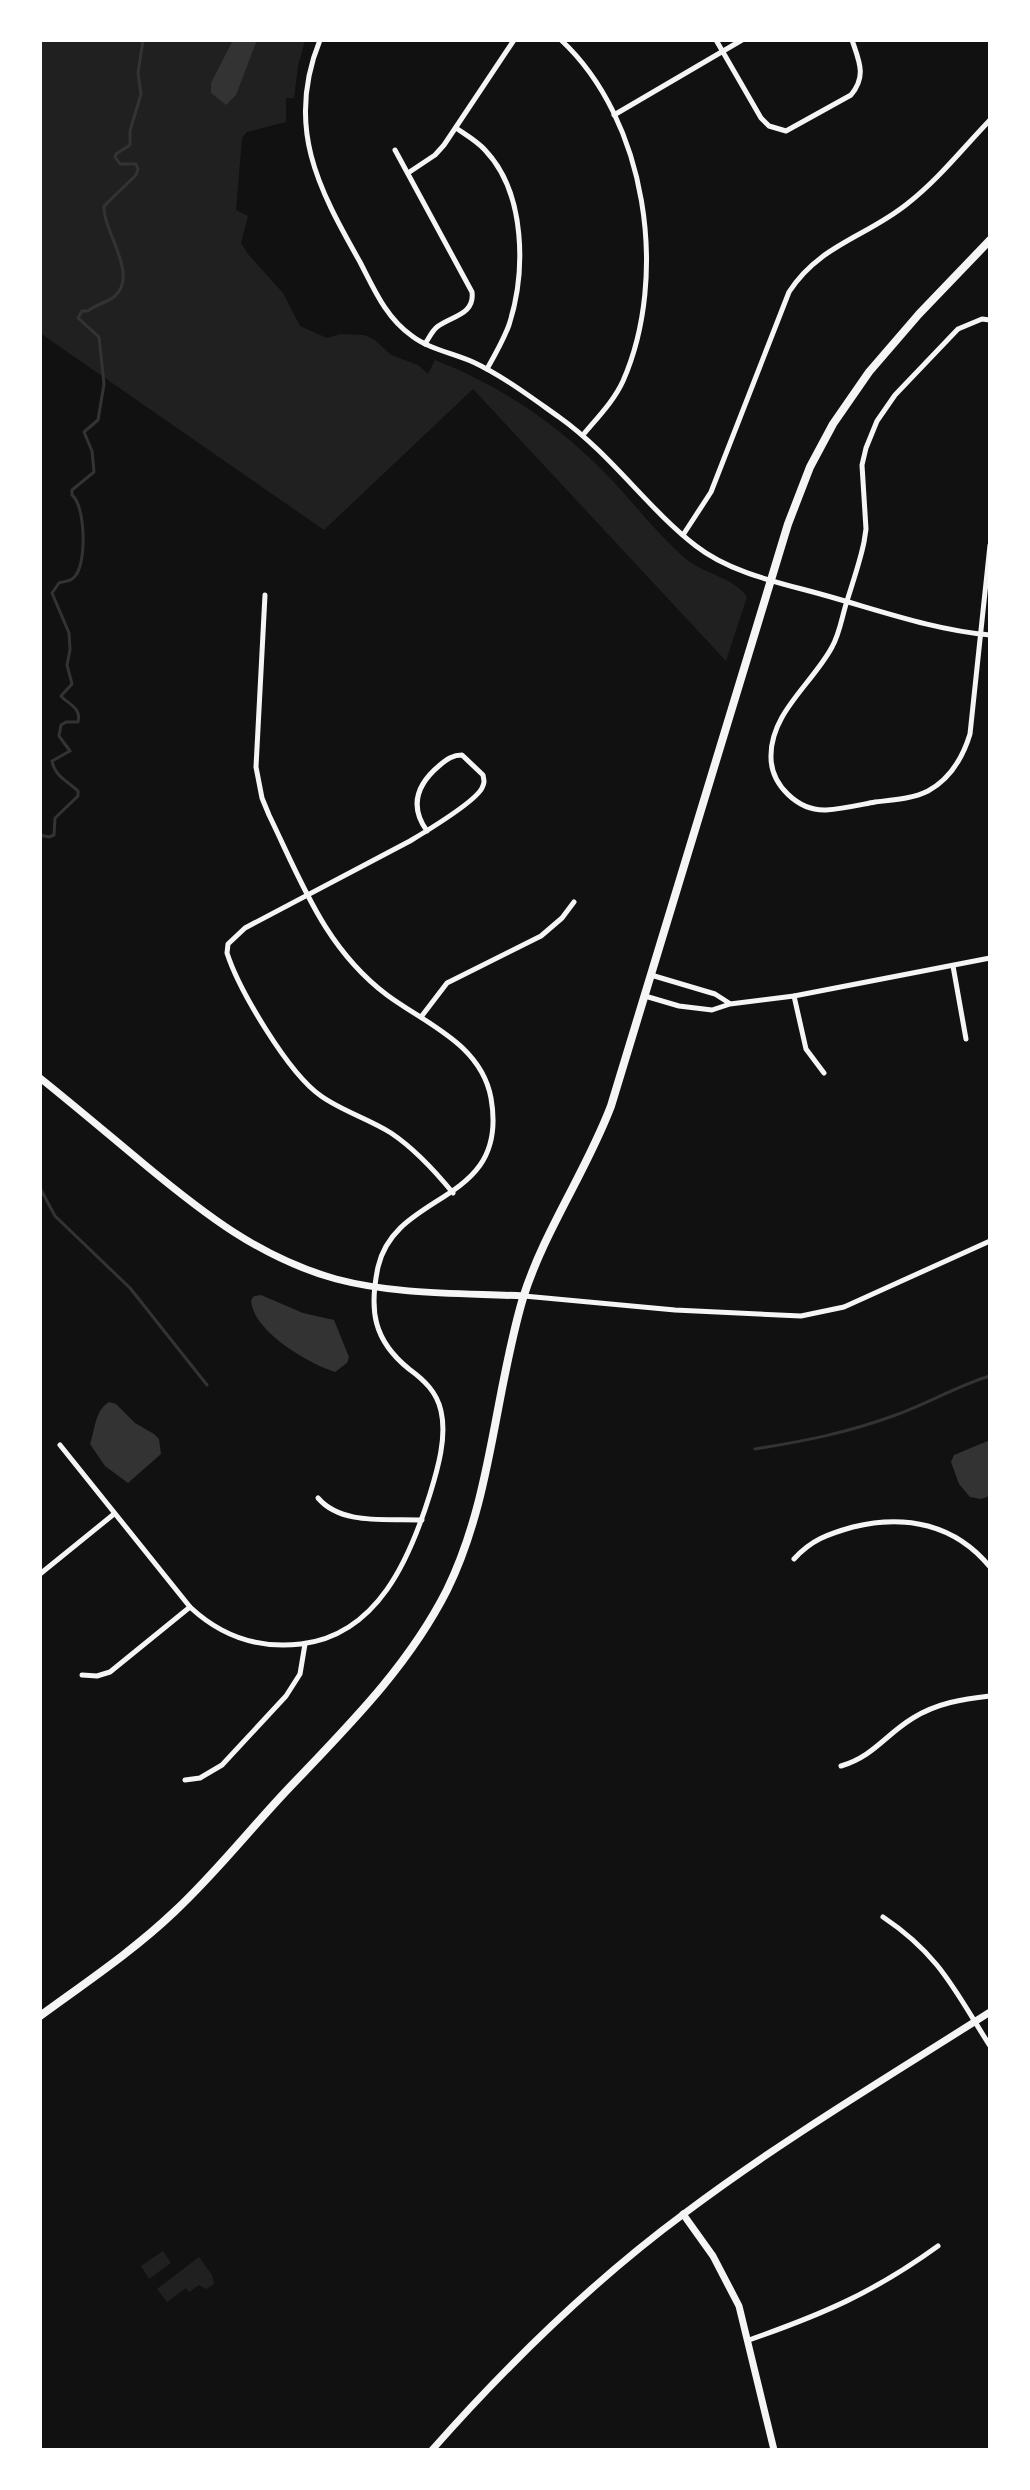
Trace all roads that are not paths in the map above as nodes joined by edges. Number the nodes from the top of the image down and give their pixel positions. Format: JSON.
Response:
{"nodes":[{"id":1,"x":320,"y":40,"type":"edge"},
{"id":2,"x":514,"y":40,"type":"edge"},
{"id":3,"x":561,"y":40,"type":"edge"},
{"id":4,"x":716,"y":40,"type":"edge"},
{"id":5,"x":742,"y":40,"type":"edge"},
{"id":6,"x":852,"y":40,"type":"edge"},
{"id":7,"x":723,"y":52,"type":"junction"},
{"id":8,"x":614,"y":115,"type":"junction"},
{"id":9,"x":990,"y":120,"type":"edge"},
{"id":10,"x":456,"y":128,"type":"junction"},
{"id":11,"x":395,"y":150,"type":"dead end"},
{"id":12,"x":408,"y":173,"type":"junction"},
{"id":13,"x":990,"y":240,"type":"edge"},
{"id":14,"x":990,"y":320,"type":"edge"},
{"id":15,"x":425,"y":344,"type":"junction"},
{"id":16,"x":487,"y":369,"type":"junction"},
{"id":17,"x":583,"y":435,"type":"junction"},
{"id":18,"x":683,"y":535,"type":"junction"},
{"id":19,"x":990,"y":545,"type":"edge"},
{"id":20,"x":771,"y":580,"type":"junction"},
{"id":21,"x":265,"y":595,"type":"dead end"},
{"id":22,"x":847,"y":601,"type":"junction"},
{"id":23,"x":981,"y":634,"type":"junction"},
{"id":24,"x":990,"y":635,"type":"edge"},
{"id":25,"x":427,"y":831,"type":"junction"},
{"id":26,"x":309,"y":896,"type":"junction"},
{"id":27,"x":574,"y":902,"type":"dead end"},
{"id":28,"x":990,"y":958,"type":"edge"},
{"id":29,"x":953,"y":966,"type":"junction"},
{"id":30,"x":651,"y":975,"type":"junction"},
{"id":31,"x":645,"y":996,"type":"junction"},
{"id":32,"x":794,"y":996,"type":"junction"},
{"id":33,"x":730,"y":1004,"type":"junction"},
{"id":34,"x":421,"y":1017,"type":"junction"},
{"id":35,"x":966,"y":1039,"type":"dead end"},
{"id":36,"x":824,"y":1073,"type":"dead end"},
{"id":37,"x":40,"y":1078,"type":"edge"},
{"id":38,"x":453,"y":1193,"type":"junction"},
{"id":39,"x":990,"y":1241,"type":"edge"},
{"id":40,"x":374,"y":1287,"type":"junction"},
{"id":41,"x":524,"y":1296,"type":"junction"},
{"id":42,"x":60,"y":1445,"type":"dead end"},
{"id":43,"x":318,"y":1498,"type":"dead end"},
{"id":44,"x":114,"y":1514,"type":"junction"},
{"id":45,"x":422,"y":1520,"type":"junction"},
{"id":46,"x":794,"y":1559,"type":"dead end"},
{"id":47,"x":990,"y":1567,"type":"edge"},
{"id":48,"x":40,"y":1574,"type":"edge"},
{"id":49,"x":190,"y":1607,"type":"junction"},
{"id":50,"x":305,"y":1644,"type":"junction"},
{"id":51,"x":82,"y":1675,"type":"dead end"},
{"id":52,"x":990,"y":1696,"type":"edge"},
{"id":53,"x":841,"y":1766,"type":"dead end"},
{"id":54,"x":185,"y":1780,"type":"dead end"},
{"id":55,"x":883,"y":1917,"type":"dead end"},
{"id":56,"x":990,"y":2012,"type":"edge"},
{"id":57,"x":40,"y":2016,"type":"edge"},
{"id":58,"x":974,"y":2022,"type":"junction"},
{"id":59,"x":990,"y":2046,"type":"edge"},
{"id":60,"x":683,"y":2214,"type":"junction"},
{"id":61,"x":938,"y":2246,"type":"dead end"},
{"id":62,"x":749,"y":2340,"type":"junction"},
{"id":63,"x":432,"y":2450,"type":"edge"},
{"id":64,"x":774,"y":2450,"type":"edge"}],
"edges":[{"from":1,"to":15,"type":"street"},
{"from":2,"to":10,"type":"street"},
{"from":3,"to":8,"type":"street"},
{"from":4,"to":7,"type":"street"},
{"from":5,"to":7,"type":"street"},
{"from":6,"to":7,"type":"street"},
{"from":7,"to":8,"type":"street"},
{"from":8,"to":17,"type":"street"},
{"from":9,"to":18,"type":"street"},
{"from":10,"to":12,"type":"street"},
{"from":10,"to":16,"type":"street"},
{"from":11,"to":12,"type":"street"},
{"from":12,"to":15,"type":"street"},
{"from":13,"to":20,"type":"main road"},
{"from":14,"to":22,"type":"street"},
{"from":15,"to":16,"type":"street"},
{"from":16,"to":17,"type":"street"},
{"from":17,"to":18,"type":"street"},
{"from":18,"to":20,"type":"street"},
{"from":19,"to":23,"type":"street"},
{"from":20,"to":22,"type":"street"},
{"from":20,"to":30,"type":"main road"},
{"from":21,"to":26,"type":"street"},
{"from":22,"to":23,"type":"street"},
{"from":22,"to":23,"type":"street"},
{"from":23,"to":24,"type":"street"},
{"from":25,"to":25,"type":"street"},
{"from":25,"to":26,"type":"street"},
{"from":26,"to":34,"type":"street"},
{"from":26,"to":38,"type":"street"},
{"from":27,"to":34,"type":"street"},
{"from":28,"to":29,"type":"street"},
{"from":29,"to":32,"type":"street"},
{"from":29,"to":35,"type":"street"},
{"from":30,"to":31,"type":"main road"},
{"from":30,"to":33,"type":"street"},
{"from":31,"to":33,"type":"street"},
{"from":31,"to":41,"type":"main road"},
{"from":32,"to":33,"type":"street"},
{"from":32,"to":36,"type":"street"},
{"from":34,"to":38,"type":"street"},
{"from":37,"to":40,"type":"street"},
{"from":38,"to":40,"type":"street"},
{"from":39,"to":41,"type":"street"},
{"from":40,"to":41,"type":"street"},
{"from":40,"to":45,"type":"street"},
{"from":41,"to":57,"type":"main road"},
{"from":42,"to":44,"type":"street"},
{"from":43,"to":45,"type":"street"},
{"from":44,"to":48,"type":"street"},
{"from":44,"to":49,"type":"street"},
{"from":45,"to":50,"type":"street"},
{"from":46,"to":47,"type":"street"},
{"from":49,"to":50,"type":"street"},
{"from":49,"to":51,"type":"street"},
{"from":50,"to":54,"type":"street"},
{"from":52,"to":53,"type":"street"},
{"from":55,"to":58,"type":"street"},
{"from":56,"to":58,"type":"street"},
{"from":58,"to":59,"type":"street"},
{"from":58,"to":60,"type":"street"},
{"from":60,"to":62,"type":"street"},
{"from":60,"to":63,"type":"street"},
{"from":61,"to":62,"type":"street"},
{"from":62,"to":64,"type":"street"}]}
